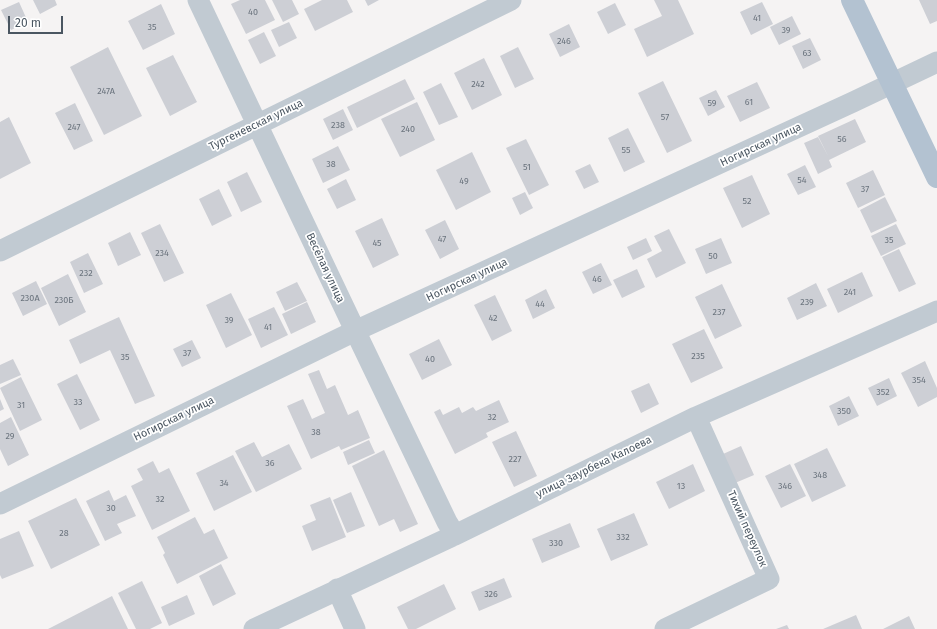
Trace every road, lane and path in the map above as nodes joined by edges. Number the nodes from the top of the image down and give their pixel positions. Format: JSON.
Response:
{"nodes":[{"id":1,"x":198,"y":0,"type":"edge"},
{"id":2,"x":511,"y":0,"type":"edge"},
{"id":3,"x":852,"y":0,"type":"edge"},
{"id":4,"x":937,"y":62,"type":"edge"},
{"id":5,"x":892,"y":84,"type":"junction"},
{"id":6,"x":258,"y":124,"type":"junction"},
{"id":7,"x":937,"y":177,"type":"edge"},
{"id":8,"x":0,"y":251,"type":"edge"},
{"id":9,"x":937,"y":311,"type":"edge"},
{"id":10,"x":355,"y":331,"type":"junction"},
{"id":11,"x":696,"y":417,"type":"junction"},
{"id":12,"x":0,"y":504,"type":"edge"},
{"id":13,"x":455,"y":535,"type":"junction"},
{"id":14,"x":337,"y":589,"type":"junction"},
{"id":15,"x":254,"y":629,"type":"edge"},
{"id":16,"x":355,"y":629,"type":"edge"},
{"id":17,"x":665,"y":629,"type":"edge"}],
"edges":[{"from":1,"to":6,"type":"street","name":"Весёлая улица"},
{"from":2,"to":6,"type":"street","name":"Тургеневская улица"},
{"from":3,"to":5,"type":"main road"},
{"from":4,"to":5,"type":"street","name":"Ногирская улица"},
{"from":5,"to":7,"type":"main road"},
{"from":5,"to":10,"type":"street","name":"Ногирская улица"},
{"from":6,"to":8,"type":"street","name":"Тургеневская улица"},
{"from":6,"to":10,"type":"street","name":"Весёлая улица"},
{"from":9,"to":11,"type":"street","name":"улица Заурбека Калоева"},
{"from":10,"to":12,"type":"street","name":"Ногирская улица"},
{"from":10,"to":13,"type":"street","name":"Весёлая улица"},
{"from":11,"to":13,"type":"street","name":"улица Заурбека Калоева"},
{"from":11,"to":17,"type":"street","name":"Тихий переулок"},
{"from":13,"to":14,"type":"street","name":"улица Заурбека Калоева"},
{"from":14,"to":15,"type":"street","name":"улица Заурбека Калоева"},
{"from":14,"to":16,"type":"street"}]}
